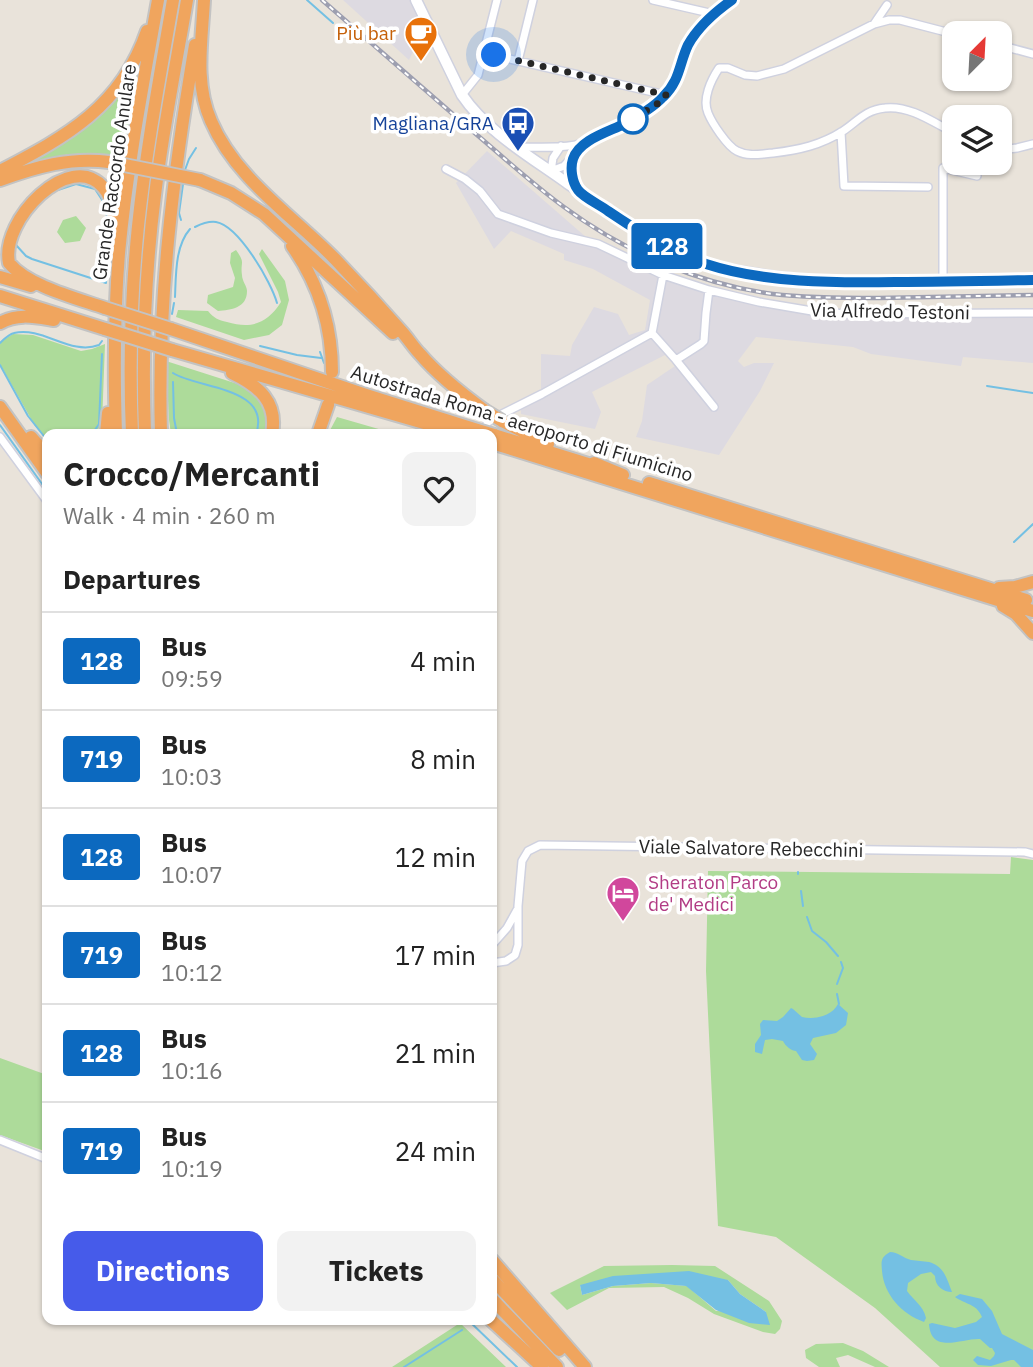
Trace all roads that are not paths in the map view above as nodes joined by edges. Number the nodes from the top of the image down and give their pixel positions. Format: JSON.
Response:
{"nodes":[{"id":1,"x":156,"y":0,"type":"edge"},
{"id":2,"x":173,"y":0,"type":"edge"},
{"id":3,"x":187,"y":0,"type":"edge"},
{"id":4,"x":203,"y":0,"type":"edge"},
{"id":5,"x":416,"y":0,"type":"edge"},
{"id":6,"x":497,"y":0,"type":"edge"},
{"id":7,"x":533,"y":0,"type":"edge"},
{"id":8,"x":653,"y":0,"type":"edge"},
{"id":9,"x":732,"y":0,"type":"edge"},
{"id":10,"x":888,"y":3,"type":"edge"},
{"id":11,"x":714,"y":14,"type":"junction"},
{"id":12,"x":889,"y":20,"type":"junction"},
{"id":13,"x":874,"y":24,"type":"junction"},
{"id":14,"x":942,"y":31,"type":"edge"},
{"id":15,"x":1012,"y":48,"type":"edge"},
{"id":16,"x":484,"y":53,"type":"junction"},
{"id":17,"x":1033,"y":54,"type":"edge"},
{"id":18,"x":518,"y":61,"type":"junction"},
{"id":19,"x":462,"y":95,"type":"junction"},
{"id":20,"x":666,"y":95,"type":"junction"},
{"id":21,"x":942,"y":127,"type":"edge"},
{"id":22,"x":841,"y":132,"type":"junction"},
{"id":23,"x":586,"y":142,"type":"junction"},
{"id":24,"x":1033,"y":144,"type":"edge"},
{"id":25,"x":561,"y":146,"type":"junction"},
{"id":26,"x":517,"y":148,"type":"junction"},
{"id":27,"x":1012,"y":149,"type":"edge"},
{"id":28,"x":553,"y":158,"type":"junction"},
{"id":29,"x":573,"y":158,"type":"junction"},
{"id":30,"x":564,"y":166,"type":"junction"},
{"id":31,"x":446,"y":169,"type":"dead end"},
{"id":32,"x":0,"y":171,"type":"edge"},
{"id":33,"x":551,"y":171,"type":"junction"},
{"id":34,"x":977,"y":176,"type":"dead end"},
{"id":35,"x":0,"y":180,"type":"edge"},
{"id":36,"x":928,"y":187,"type":"dead end"},
{"id":37,"x":578,"y":190,"type":"junction"},
{"id":38,"x":264,"y":215,"type":"junction"},
{"id":39,"x":119,"y":254,"type":"junction"},
{"id":40,"x":663,"y":275,"type":"junction"},
{"id":41,"x":0,"y":277,"type":"edge"},
{"id":42,"x":1033,"y":280,"type":"edge"},
{"id":43,"x":943,"y":282,"type":"junction"},
{"id":44,"x":709,"y":290,"type":"junction"},
{"id":45,"x":0,"y":296,"type":"edge"},
{"id":46,"x":105,"y":308,"type":"junction"},
{"id":47,"x":1033,"y":313,"type":"edge"},
{"id":48,"x":0,"y":323,"type":"edge"},
{"id":49,"x":105,"y":329,"type":"junction"},
{"id":50,"x":652,"y":333,"type":"junction"},
{"id":51,"x":418,"y":353,"type":"junction"},
{"id":52,"x":197,"y":357,"type":"junction"},
{"id":53,"x":160,"y":359,"type":"junction"},
{"id":54,"x":676,"y":360,"type":"junction"},
{"id":55,"x":114,"y":364,"type":"junction"},
{"id":56,"x":332,"y":372,"type":"dead end"},
{"id":57,"x":0,"y":395,"type":"edge"},
{"id":58,"x":328,"y":405,"type":"dead end"},
{"id":59,"x":0,"y":407,"type":"edge"},
{"id":60,"x":714,"y":407,"type":"dead end"},
{"id":61,"x":107,"y":429,"type":"edge"},
{"id":62,"x":116,"y":429,"type":"edge"},
{"id":63,"x":132,"y":429,"type":"edge"},
{"id":64,"x":145,"y":429,"type":"edge"},
{"id":65,"x":161,"y":429,"type":"edge"},
{"id":66,"x":167,"y":429,"type":"edge"},
{"id":67,"x":272,"y":429,"type":"edge"},
{"id":68,"x":320,"y":429,"type":"edge"},
{"id":69,"x":459,"y":429,"type":"edge"},
{"id":70,"x":460,"y":429,"type":"edge"},
{"id":71,"x":489,"y":429,"type":"edge"},
{"id":72,"x":0,"y":437,"type":"edge"},
{"id":73,"x":497,"y":439,"type":"edge"},
{"id":74,"x":497,"y":439,"type":"edge"},
{"id":75,"x":42,"y":450,"type":"edge"},
{"id":76,"x":42,"y":466,"type":"edge"},
{"id":77,"x":623,"y":475,"type":"junction"},
{"id":78,"x":42,"y":494,"type":"edge"},
{"id":79,"x":1033,"y":582,"type":"edge"},
{"id":80,"x":985,"y":592,"type":"junction"},
{"id":81,"x":1033,"y":602,"type":"edge"},
{"id":82,"x":1033,"y":611,"type":"edge"},
{"id":83,"x":1033,"y":633,"type":"edge"},
{"id":84,"x":1033,"y":854,"type":"edge"},
{"id":85,"x":518,"y":906,"type":"junction"},
{"id":86,"x":502,"y":934,"type":"junction"},
{"id":87,"x":497,"y":940,"type":"edge"},
{"id":88,"x":518,"y":945,"type":"junction"},
{"id":89,"x":497,"y":959,"type":"edge"},
{"id":90,"x":497,"y":963,"type":"edge"},
{"id":91,"x":501,"y":963,"type":"junction"},
{"id":92,"x":0,"y":1140,"type":"edge"},
{"id":93,"x":42,"y":1156,"type":"edge"},
{"id":94,"x":497,"y":1266,"type":"edge"},
{"id":95,"x":497,"y":1284,"type":"edge"},
{"id":96,"x":497,"y":1304,"type":"edge"},
{"id":97,"x":496,"y":1325,"type":"edge"},
{"id":98,"x":542,"y":1367,"type":"edge"},
{"id":99,"x":557,"y":1367,"type":"edge"},
{"id":100,"x":577,"y":1367,"type":"edge"},
{"id":101,"x":585,"y":1367,"type":"edge"}],
"edges":[{"from":1,"to":32,"type":"highway"},
{"from":1,"to":39,"type":"highway","name":"Grande Raccordo Anulare"},
{"from":2,"to":63,"type":"highway","name":"Grande Raccordo Anulare"},
{"from":3,"to":64,"type":"highway"},
{"from":4,"to":51,"type":"highway"},
{"from":4,"to":53,"type":"highway"},
{"from":5,"to":19,"type":"main road"},
{"from":6,"to":16,"type":"street"},
{"from":7,"to":18,"type":"street"},
{"from":8,"to":11,"type":"street"},
{"from":9,"to":11,"type":"street"},
{"from":10,"to":12,"type":"street"},
{"from":10,"to":13,"type":"street"},
{"from":11,"to":20,"type":"street"},
{"from":12,"to":13,"type":"street"},
{"from":12,"to":14,"type":"street"},
{"from":13,"to":22,"type":"street"},
{"from":15,"to":17,"type":"street"},
{"from":16,"to":18,"type":"street"},
{"from":16,"to":19,"type":"street"},
{"from":18,"to":20,"type":"street"},
{"from":19,"to":26,"type":"main road"},
{"from":20,"to":23,"type":"street"},
{"from":21,"to":22,"type":"street"},
{"from":22,"to":36,"type":"street"},
{"from":23,"to":25,"type":"street"},
{"from":23,"to":29,"type":"street"},
{"from":24,"to":27,"type":"street"},
{"from":25,"to":26,"type":"street"},
{"from":25,"to":28,"type":"street"},
{"from":26,"to":33,"type":"main road"},
{"from":28,"to":30,"type":"street"},
{"from":28,"to":33,"type":"street"},
{"from":29,"to":30,"type":"street"},
{"from":29,"to":37,"type":"street"},
{"from":30,"to":33,"type":"street"},
{"from":31,"to":40,"type":"street","name":"Via Alfredo Testoni"},
{"from":33,"to":37,"type":"main road"},
{"from":34,"to":43,"type":"street"},
{"from":35,"to":38,"type":"highway","bridge":true},
{"from":37,"to":43,"type":"main road"},
{"from":38,"to":51,"type":"highway"},
{"from":38,"to":56,"type":"highway"},
{"from":39,"to":46,"type":"highway"},
{"from":39,"to":55,"type":"highway","name":"Grande Raccordo Anulare"},
{"from":40,"to":44,"type":"street","name":"Via Alfredo Testoni"},
{"from":40,"to":50,"type":"street"},
{"from":41,"to":46,"type":"highway","name":"Autostrada Roma - aeroporto di Fiumicino"},
{"from":42,"to":43,"type":"main road"},
{"from":44,"to":47,"type":"street","name":"Via Alfredo Testoni"},
{"from":44,"to":54,"type":"street"},
{"from":45,"to":49,"type":"highway","name":"Autostrada Roma - aeroporto di Fiumicino"},
{"from":46,"to":70,"type":"highway","name":"Autostrada Roma - aeroporto di Fiumicino","bridge":true},
{"from":48,"to":49,"type":"highway"},
{"from":49,"to":52,"type":"highway","name":"Autostrada Roma - aeroporto di Fiumicino","bridge":true},
{"from":50,"to":54,"type":"street"},
{"from":50,"to":71,"type":"street"},
{"from":51,"to":77,"type":"highway","bridge":true},
{"from":52,"to":67,"type":"highway"},
{"from":52,"to":69,"type":"highway","name":"Autostrada Roma - aeroporto di Fiumicino"},
{"from":53,"to":65,"type":"highway"},
{"from":53,"to":66,"type":"highway"},
{"from":54,"to":60,"type":"street"},
{"from":55,"to":61,"type":"highway"},
{"from":55,"to":62,"type":"highway","name":"Grande Raccordo Anulare"},
{"from":57,"to":75,"type":"highway"},
{"from":58,"to":68,"type":"highway"},
{"from":59,"to":76,"type":"highway"},
{"from":72,"to":78,"type":"street"},
{"from":73,"to":77,"type":"highway","name":"Autostrada Roma - aeroporto di Fiumicino"},
{"from":74,"to":80,"type":"highway","name":"Autostrada Roma - aeroporto di Fiumicino"},
{"from":77,"to":80,"type":"highway","name":"Autostrada Roma - aeroporto di Fiumicino"},
{"from":79,"to":80,"type":"highway"},
{"from":80,"to":81,"type":"highway","name":"Autostrada Roma - aeroporto di Fiumicino"},
{"from":80,"to":82,"type":"highway","name":"Autostrada Roma - aeroporto di Fiumicino"},
{"from":80,"to":83,"type":"highway"},
{"from":84,"to":85,"type":"street","name":"Viale Salvatore Rebecchini"},
{"from":85,"to":86,"type":"street","name":"Viale Salvatore Rebecchini"},
{"from":85,"to":88,"type":"street","name":"Viale Salvatore Rebecchini"},
{"from":86,"to":87,"type":"street","name":"Viale Salvatore Rebecchini"},
{"from":86,"to":88,"type":"street"},
{"from":88,"to":91,"type":"street"},
{"from":89,"to":91,"type":"street"},
{"from":90,"to":91,"type":"street"},
{"from":92,"to":93,"type":"street"},
{"from":94,"to":101,"type":"highway"},
{"from":95,"to":100,"type":"highway"},
{"from":96,"to":99,"type":"highway"},
{"from":97,"to":98,"type":"highway"}]}
